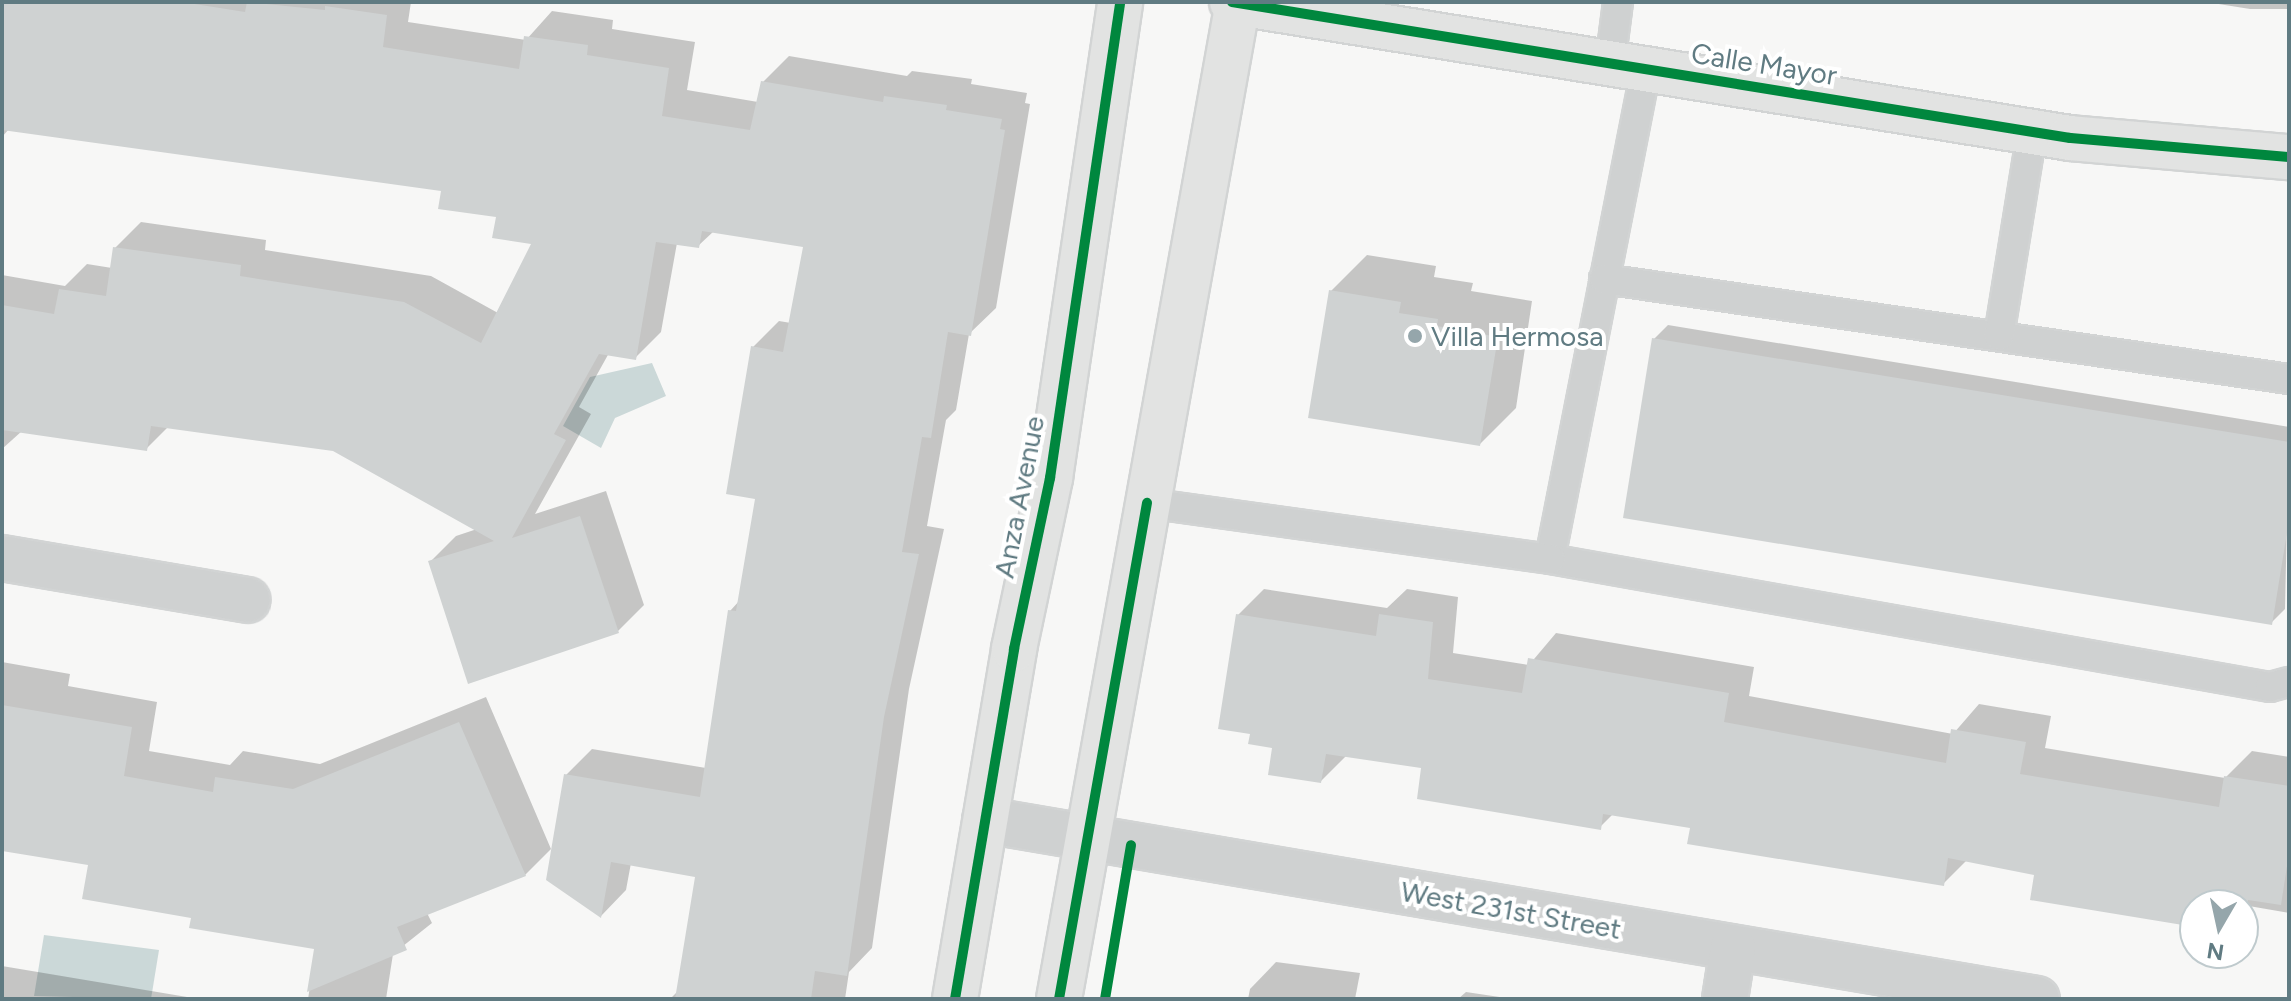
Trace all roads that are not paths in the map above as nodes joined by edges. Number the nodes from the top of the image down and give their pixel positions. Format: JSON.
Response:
{"nodes":[{"id":1,"x":1120,"y":2,"type":"edge"},
{"id":2,"x":1236,"y":2,"type":"edge"},
{"id":3,"x":1618,"y":2,"type":"edge"},
{"id":4,"x":1628,"y":66,"type":"junction"},
{"id":5,"x":2032,"y":132,"type":"junction"},
{"id":6,"x":2289,"y":157,"type":"edge"},
{"id":7,"x":1604,"y":279,"type":"junction"},
{"id":8,"x":1999,"y":336,"type":"junction"},
{"id":9,"x":2289,"y":379,"type":"edge"},
{"id":10,"x":1147,"y":503,"type":"junction"},
{"id":11,"x":2,"y":558,"type":"edge"},
{"id":12,"x":1550,"y":559,"type":"junction"},
{"id":13,"x":247,"y":600,"type":"dead end"},
{"id":14,"x":2289,"y":682,"type":"edge"},
{"id":15,"x":985,"y":820,"type":"junction"},
{"id":16,"x":1085,"y":837,"type":"junction"},
{"id":17,"x":1733,"y":948,"type":"junction"},
{"id":18,"x":955,"y":999,"type":"edge"},
{"id":19,"x":1059,"y":999,"type":"edge"},
{"id":20,"x":1725,"y":999,"type":"edge"},
{"id":21,"x":2037,"y":999,"type":"edge"}],
"edges":[{"from":1,"to":15,"type":"main road","name":"Anza Avenue"},
{"from":2,"to":4,"type":"main road","name":"Calle Mayor"},
{"from":2,"to":10,"type":"main road"},
{"from":3,"to":4,"type":"lane"},
{"from":4,"to":5,"type":"main road","name":"Calle Mayor"},
{"from":4,"to":7,"type":"lane"},
{"from":5,"to":6,"type":"main road","name":"Calle Mayor"},
{"from":5,"to":8,"type":"lane"},
{"from":7,"to":8,"type":"lane"},
{"from":7,"to":12,"type":"lane"},
{"from":8,"to":9,"type":"lane"},
{"from":10,"to":12,"type":"lane"},
{"from":10,"to":16,"type":"main road"},
{"from":11,"to":13,"type":"street"},
{"from":12,"to":14,"type":"lane"},
{"from":15,"to":16,"type":"street","name":"West 231st Street"},
{"from":15,"to":18,"type":"main road","name":"Anza Avenue"},
{"from":16,"to":17,"type":"street","name":"West 231st Street"},
{"from":16,"to":19,"type":"main road"},
{"from":17,"to":20,"type":"street"},
{"from":17,"to":21,"type":"street","name":"West 231st Street"}]}
